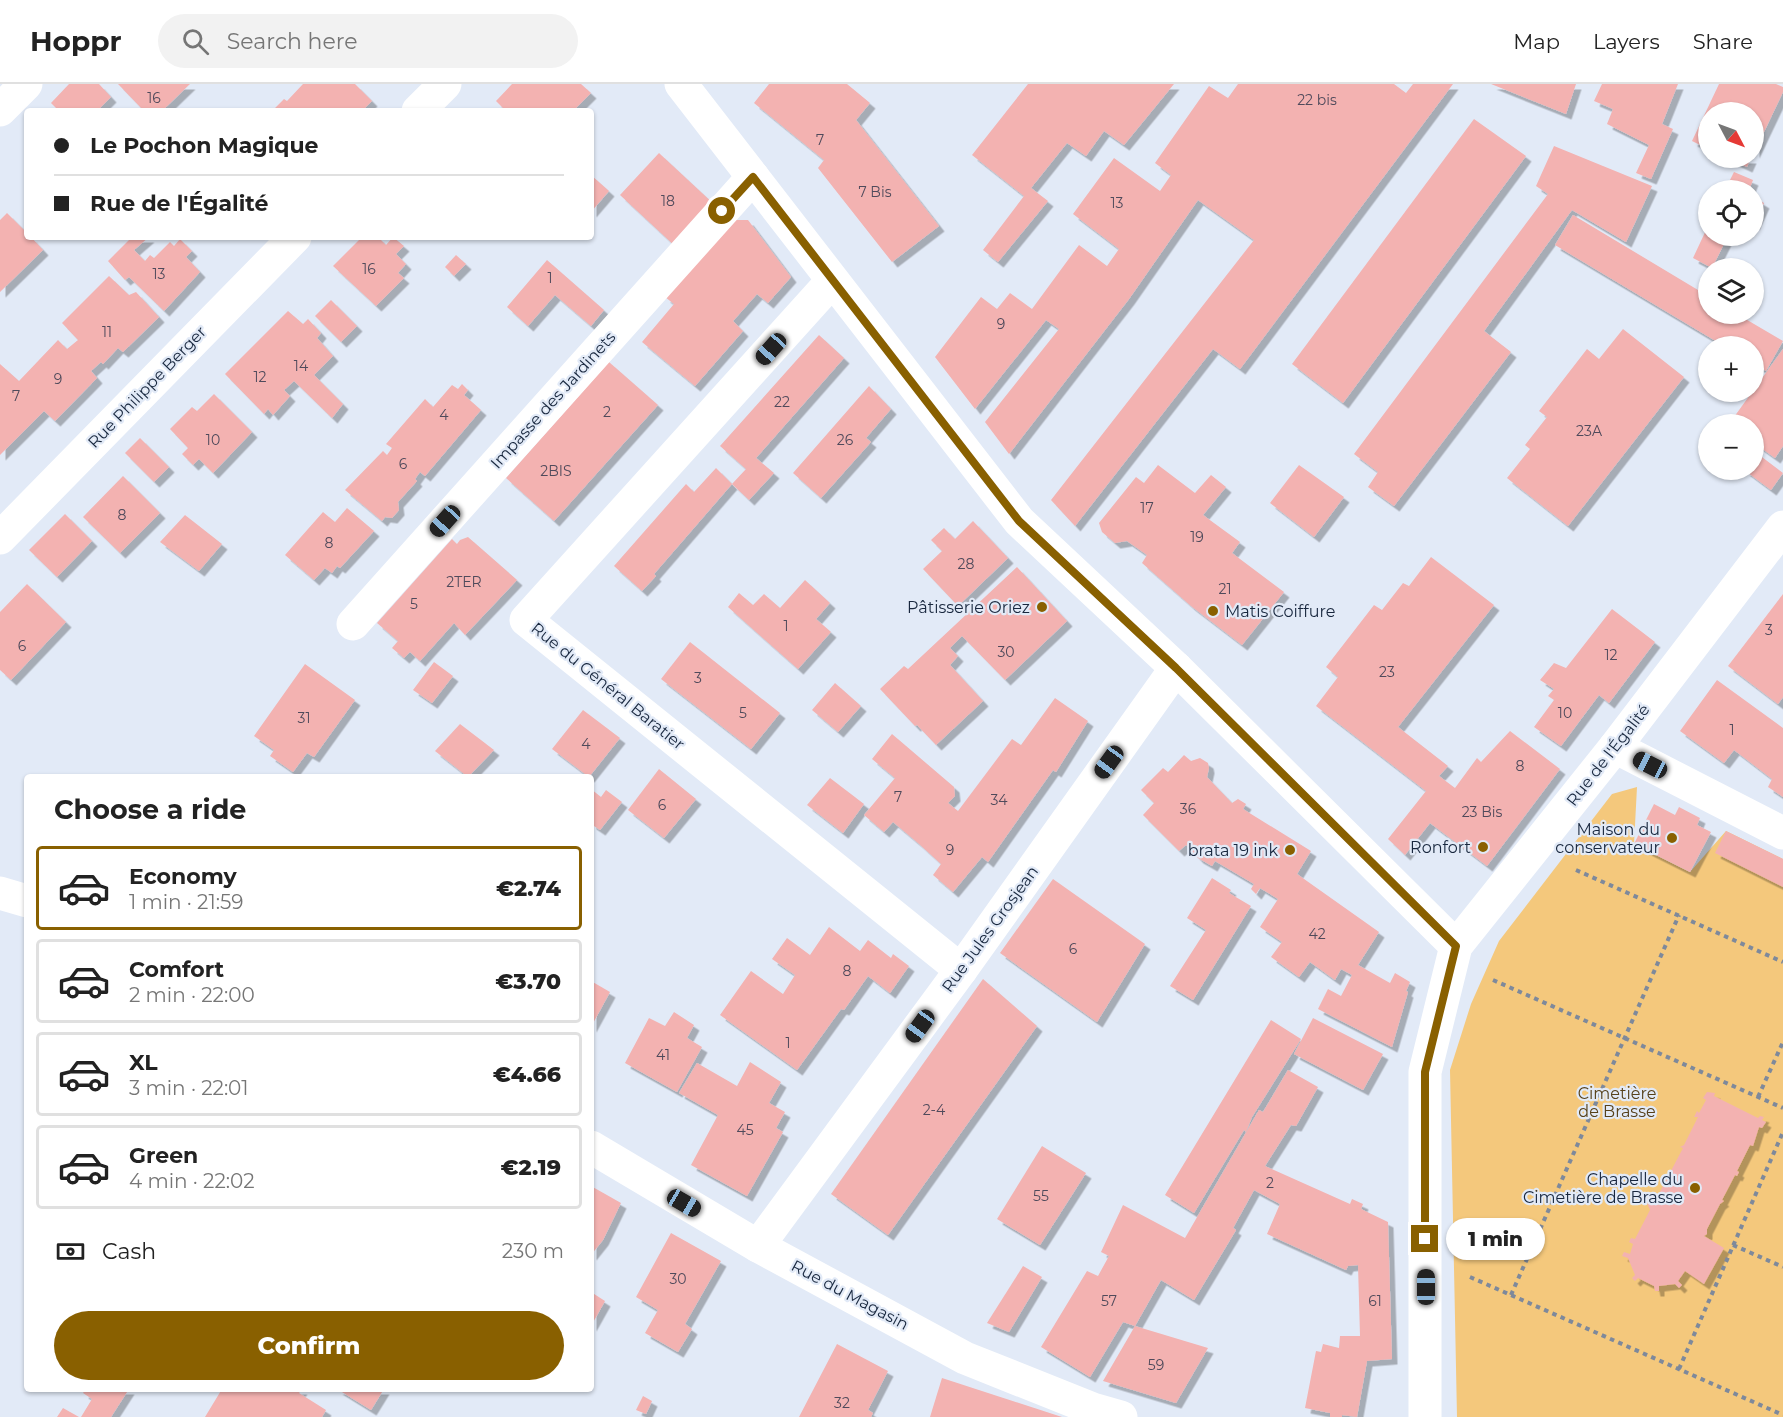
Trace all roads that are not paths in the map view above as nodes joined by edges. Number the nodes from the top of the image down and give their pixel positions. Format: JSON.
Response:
{"nodes":[{"id":1,"x":26,"y":84,"type":"edge"},
{"id":2,"x":445,"y":84,"type":"edge"},
{"id":3,"x":681,"y":84,"type":"edge"},
{"id":4,"x":421,"y":108,"type":"edge"},
{"id":5,"x":0,"y":110,"type":"edge"},
{"id":6,"x":753,"y":177,"type":"junction"},
{"id":7,"x":292,"y":240,"type":"edge"},
{"id":8,"x":832,"y":281,"type":"junction"},
{"id":9,"x":1783,"y":527,"type":"edge"},
{"id":10,"x":0,"y":538,"type":"edge"},
{"id":11,"x":353,"y":624,"type":"dead end"},
{"id":12,"x":1176,"y":668,"type":"junction"},
{"id":13,"x":1615,"y":747,"type":"junction"},
{"id":14,"x":1783,"y":833,"type":"edge"},
{"id":15,"x":0,"y":893,"type":"edge"},
{"id":16,"x":24,"y":900,"type":"edge"},
{"id":17,"x":1456,"y":946,"type":"junction"},
{"id":18,"x":961,"y":970,"type":"junction"},
{"id":19,"x":594,"y":1150,"type":"edge"},
{"id":20,"x":758,"y":1246,"type":"junction"},
{"id":21,"x":1121,"y":1417,"type":"edge"},
{"id":22,"x":1425,"y":1417,"type":"edge"}],
"edges":[{"from":1,"to":5,"type":"street"},
{"from":2,"to":4,"type":"street"},
{"from":3,"to":6,"type":"street"},
{"from":6,"to":8,"type":"street"},
{"from":6,"to":11,"type":"street","name":"Impasse des Jardinets"},
{"from":7,"to":10,"type":"street","name":"Rue Philippe Berger"},
{"from":8,"to":12,"type":"street"},
{"from":8,"to":18,"type":"street","name":"Rue du Général Baratier"},
{"from":9,"to":13,"type":"street","name":"Rue de l'Égalité"},
{"from":12,"to":17,"type":"street"},
{"from":12,"to":18,"type":"street","name":"Rue Jules Grosjean"},
{"from":13,"to":14,"type":"street"},
{"from":13,"to":17,"type":"street","name":"Rue de l'Égalité"},
{"from":15,"to":16,"type":"street"},
{"from":17,"to":22,"type":"street","name":"Rue de l'Égalité"},
{"from":18,"to":20,"type":"street","name":"Rue Jules Grosjean"},
{"from":19,"to":20,"type":"street","name":"Rue du Magasin"},
{"from":20,"to":21,"type":"street","name":"Rue du Magasin"}]}
